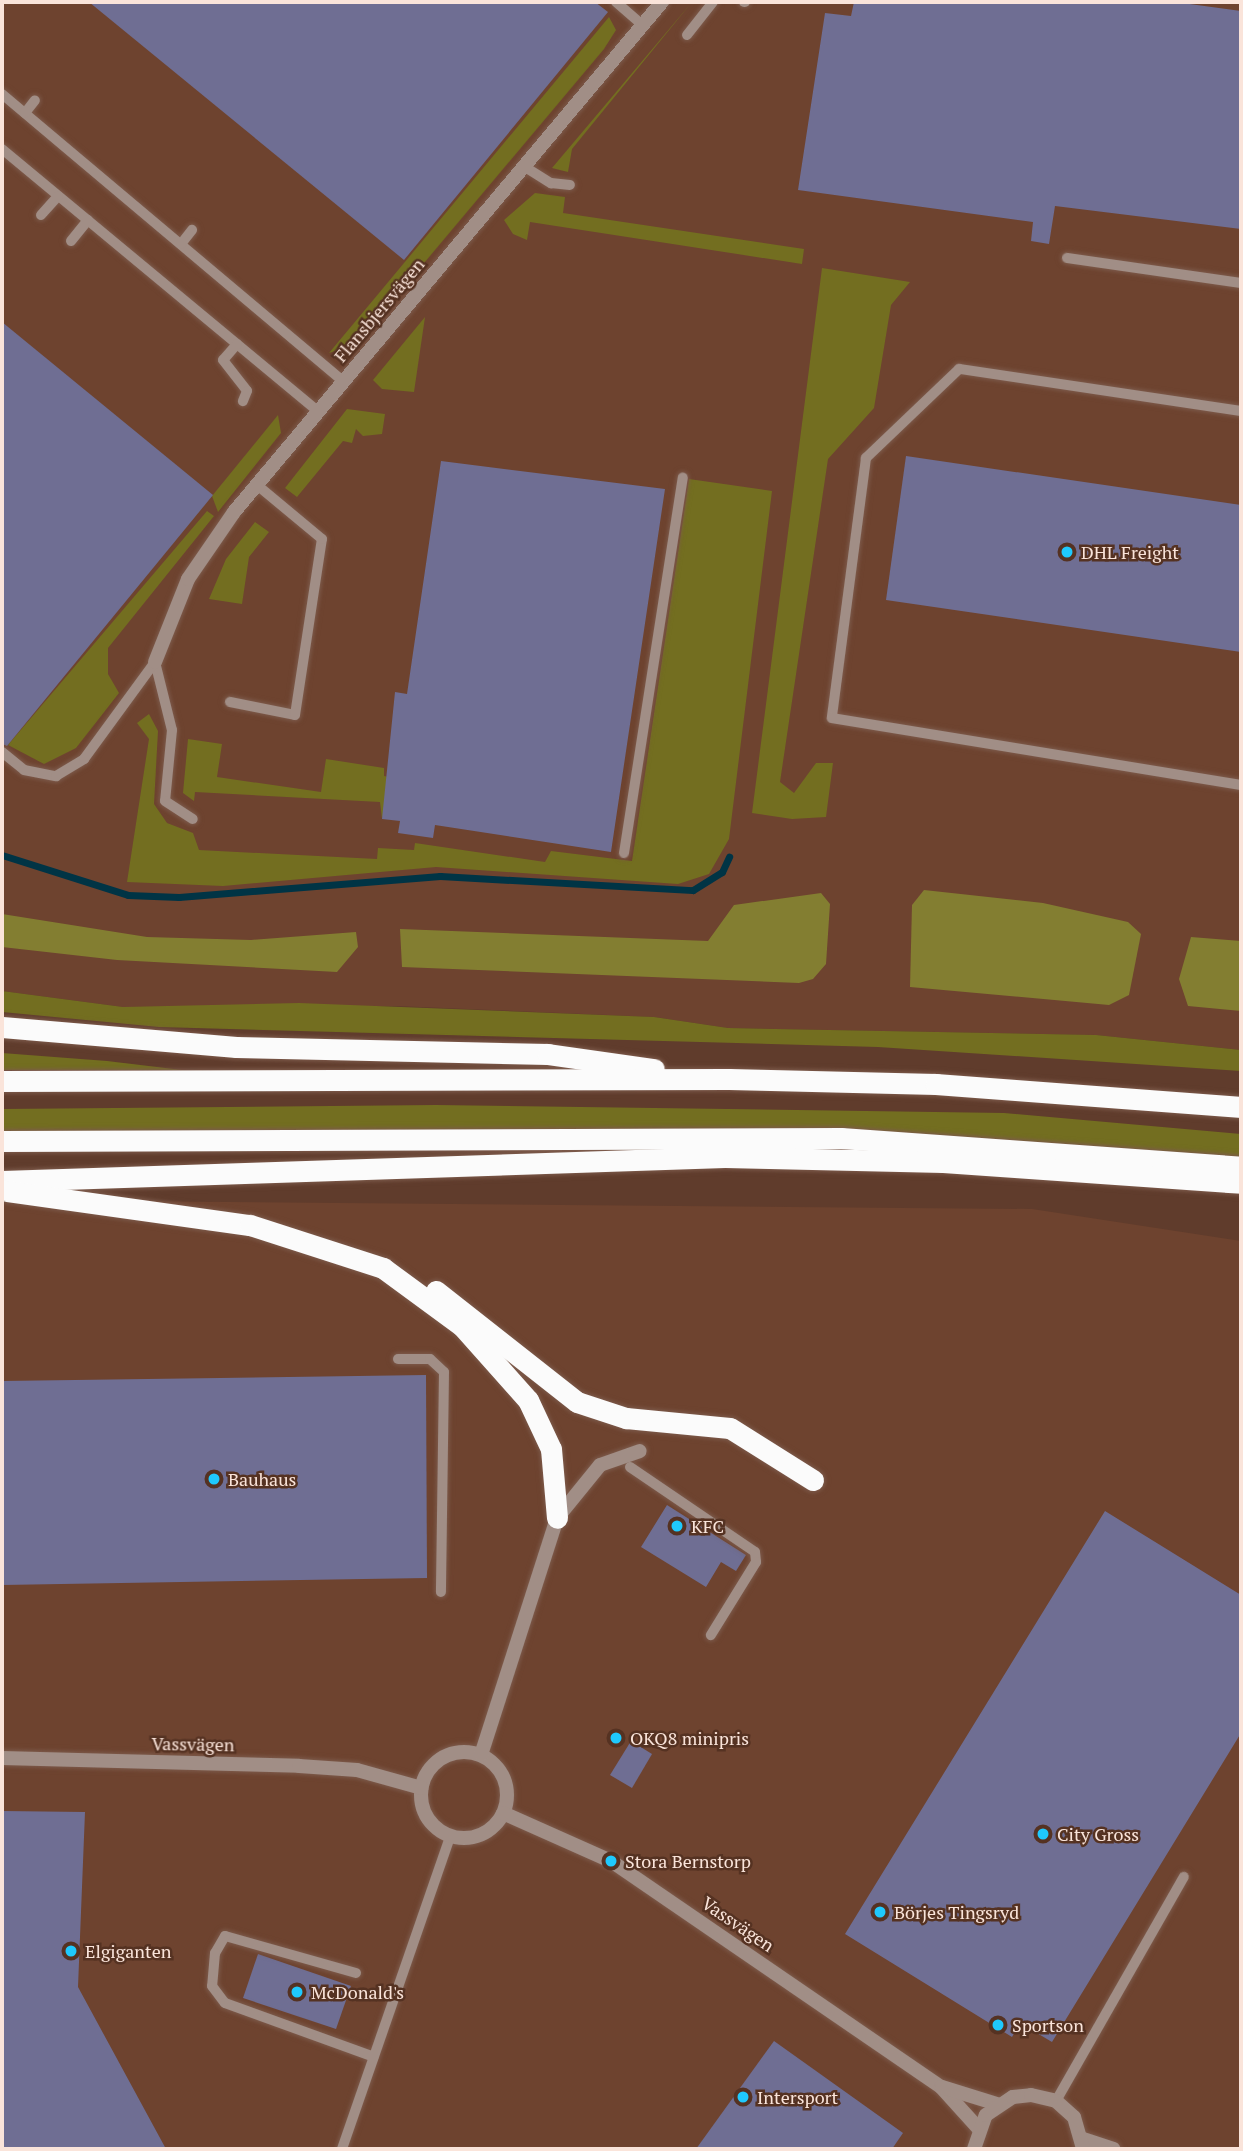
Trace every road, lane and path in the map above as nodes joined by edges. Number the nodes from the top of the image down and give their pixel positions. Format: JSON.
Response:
{"nodes":[{"id":1,"x":616,"y":2,"type":"edge"},
{"id":2,"x":662,"y":2,"type":"edge"},
{"id":3,"x":713,"y":2,"type":"edge"},
{"id":4,"x":642,"y":25,"type":"junction"},
{"id":5,"x":687,"y":35,"type":"dead end"},
{"id":6,"x":2,"y":94,"type":"edge"},
{"id":7,"x":35,"y":100,"type":"dead end"},
{"id":8,"x":24,"y":113,"type":"junction"},
{"id":9,"x":2,"y":149,"type":"edge"},
{"id":10,"x":525,"y":167,"type":"junction"},
{"id":11,"x":570,"y":185,"type":"dead end"},
{"id":12,"x":58,"y":196,"type":"junction"},
{"id":13,"x":41,"y":215,"type":"dead end"},
{"id":14,"x":88,"y":220,"type":"junction"},
{"id":15,"x":192,"y":230,"type":"dead end"},
{"id":16,"x":71,"y":241,"type":"dead end"},
{"id":17,"x":181,"y":244,"type":"junction"},
{"id":18,"x":1067,"y":258,"type":"dead end"},
{"id":19,"x":1241,"y":283,"type":"edge"},
{"id":20,"x":237,"y":344,"type":"junction"},
{"id":21,"x":344,"y":382,"type":"junction"},
{"id":22,"x":243,"y":401,"type":"dead end"},
{"id":23,"x":1241,"y":411,"type":"edge"},
{"id":24,"x":319,"y":412,"type":"junction"},
{"id":25,"x":683,"y":478,"type":"dead end"},
{"id":26,"x":257,"y":485,"type":"junction"},
{"id":27,"x":155,"y":662,"type":"junction"},
{"id":28,"x":230,"y":702,"type":"dead end"},
{"id":29,"x":2,"y":752,"type":"edge"},
{"id":30,"x":1241,"y":785,"type":"edge"},
{"id":31,"x":193,"y":819,"type":"dead end"},
{"id":32,"x":624,"y":853,"type":"dead end"},
{"id":33,"x":2,"y":1027,"type":"edge"},
{"id":34,"x":729,"y":1079,"type":"junction"},
{"id":35,"x":2,"y":1081,"type":"edge"},
{"id":36,"x":1241,"y":1107,"type":"edge"},
{"id":37,"x":2,"y":1140,"type":"edge"},
{"id":38,"x":1241,"y":1167,"type":"edge"},
{"id":39,"x":2,"y":1181,"type":"edge"},
{"id":40,"x":1241,"y":1183,"type":"edge"},
{"id":41,"x":2,"y":1191,"type":"edge"},
{"id":42,"x":383,"y":1268,"type":"junction"},
{"id":43,"x":398,"y":1359,"type":"dead end"},
{"id":44,"x":640,"y":1451,"type":"dead end"},
{"id":45,"x":630,"y":1467,"type":"dead end"},
{"id":46,"x":814,"y":1480,"type":"dead end"},
{"id":47,"x":556,"y":1518,"type":"junction"},
{"id":48,"x":441,"y":1592,"type":"dead end"},
{"id":49,"x":710,"y":1635,"type":"dead end"},
{"id":50,"x":481,"y":1755,"type":"junction"},
{"id":51,"x":2,"y":1758,"type":"edge"},
{"id":52,"x":422,"y":1788,"type":"junction"},
{"id":53,"x":503,"y":1812,"type":"junction"},
{"id":54,"x":450,"y":1837,"type":"junction"},
{"id":55,"x":1184,"y":1877,"type":"dead end"},
{"id":56,"x":356,"y":1973,"type":"dead end"},
{"id":57,"x":374,"y":2057,"type":"junction"},
{"id":58,"x":941,"y":2087,"type":"junction"},
{"id":59,"x":1056,"y":2101,"type":"junction"},
{"id":60,"x":997,"y":2104,"type":"junction"},
{"id":61,"x":978,"y":2129,"type":"junction"},
{"id":62,"x":1083,"y":2144,"type":"edge"},
{"id":63,"x":342,"y":2149,"type":"edge"},
{"id":64,"x":974,"y":2149,"type":"edge"},
{"id":65,"x":1113,"y":2149,"type":"edge"}],
"edges":[{"from":1,"to":4,"type":"lane"},
{"from":2,"to":4,"type":"street","name":"Flansbjersvägen"},
{"from":3,"to":5,"type":"lane"},
{"from":4,"to":10,"type":"street","name":"Flansbjersvägen"},
{"from":6,"to":8,"type":"lane"},
{"from":7,"to":8,"type":"lane"},
{"from":8,"to":17,"type":"lane"},
{"from":9,"to":12,"type":"lane"},
{"from":10,"to":11,"type":"lane"},
{"from":10,"to":21,"type":"street","name":"Flansbjersvägen"},
{"from":12,"to":13,"type":"lane"},
{"from":12,"to":14,"type":"lane"},
{"from":14,"to":16,"type":"lane"},
{"from":14,"to":20,"type":"lane"},
{"from":15,"to":17,"type":"lane"},
{"from":17,"to":21,"type":"lane"},
{"from":18,"to":19,"type":"lane"},
{"from":20,"to":22,"type":"lane"},
{"from":20,"to":24,"type":"lane"},
{"from":21,"to":24,"type":"street","name":"Flansbjersvägen"},
{"from":23,"to":30,"type":"lane"},
{"from":24,"to":26,"type":"street","name":"Flansbjersvägen"},
{"from":25,"to":32,"type":"lane"},
{"from":26,"to":27,"type":"street","name":"Flansbjersvägen"},
{"from":26,"to":28,"type":"lane"},
{"from":27,"to":29,"type":"lane"},
{"from":27,"to":31,"type":"lane"},
{"from":33,"to":34,"type":"highway"},
{"from":34,"to":35,"type":"highway"},
{"from":34,"to":36,"type":"highway"},
{"from":37,"to":38,"type":"highway"},
{"from":39,"to":40,"type":"highway"},
{"from":41,"to":42,"type":"highway"},
{"from":42,"to":46,"type":"highway"},
{"from":42,"to":47,"type":"highway"},
{"from":43,"to":48,"type":"lane"},
{"from":44,"to":47,"type":"street"},
{"from":45,"to":49,"type":"lane"},
{"from":47,"to":50,"type":"street"},
{"from":50,"to":52,"type":"street"},
{"from":50,"to":53,"type":"street"},
{"from":51,"to":52,"type":"street","name":"Vassvägen"},
{"from":52,"to":54,"type":"street"},
{"from":53,"to":54,"type":"street"},
{"from":53,"to":58,"type":"street","name":"Vassvägen"},
{"from":54,"to":57,"type":"lane"},
{"from":55,"to":59,"type":"lane"},
{"from":56,"to":57,"type":"lane"},
{"from":57,"to":63,"type":"lane"},
{"from":58,"to":60,"type":"street","name":"Vassvägen"},
{"from":58,"to":61,"type":"street","name":"Vassvägen"},
{"from":59,"to":60,"type":"street"},
{"from":59,"to":62,"type":"street"},
{"from":60,"to":61,"type":"street"},
{"from":61,"to":64,"type":"street"},
{"from":62,"to":65,"type":"street"}]}
